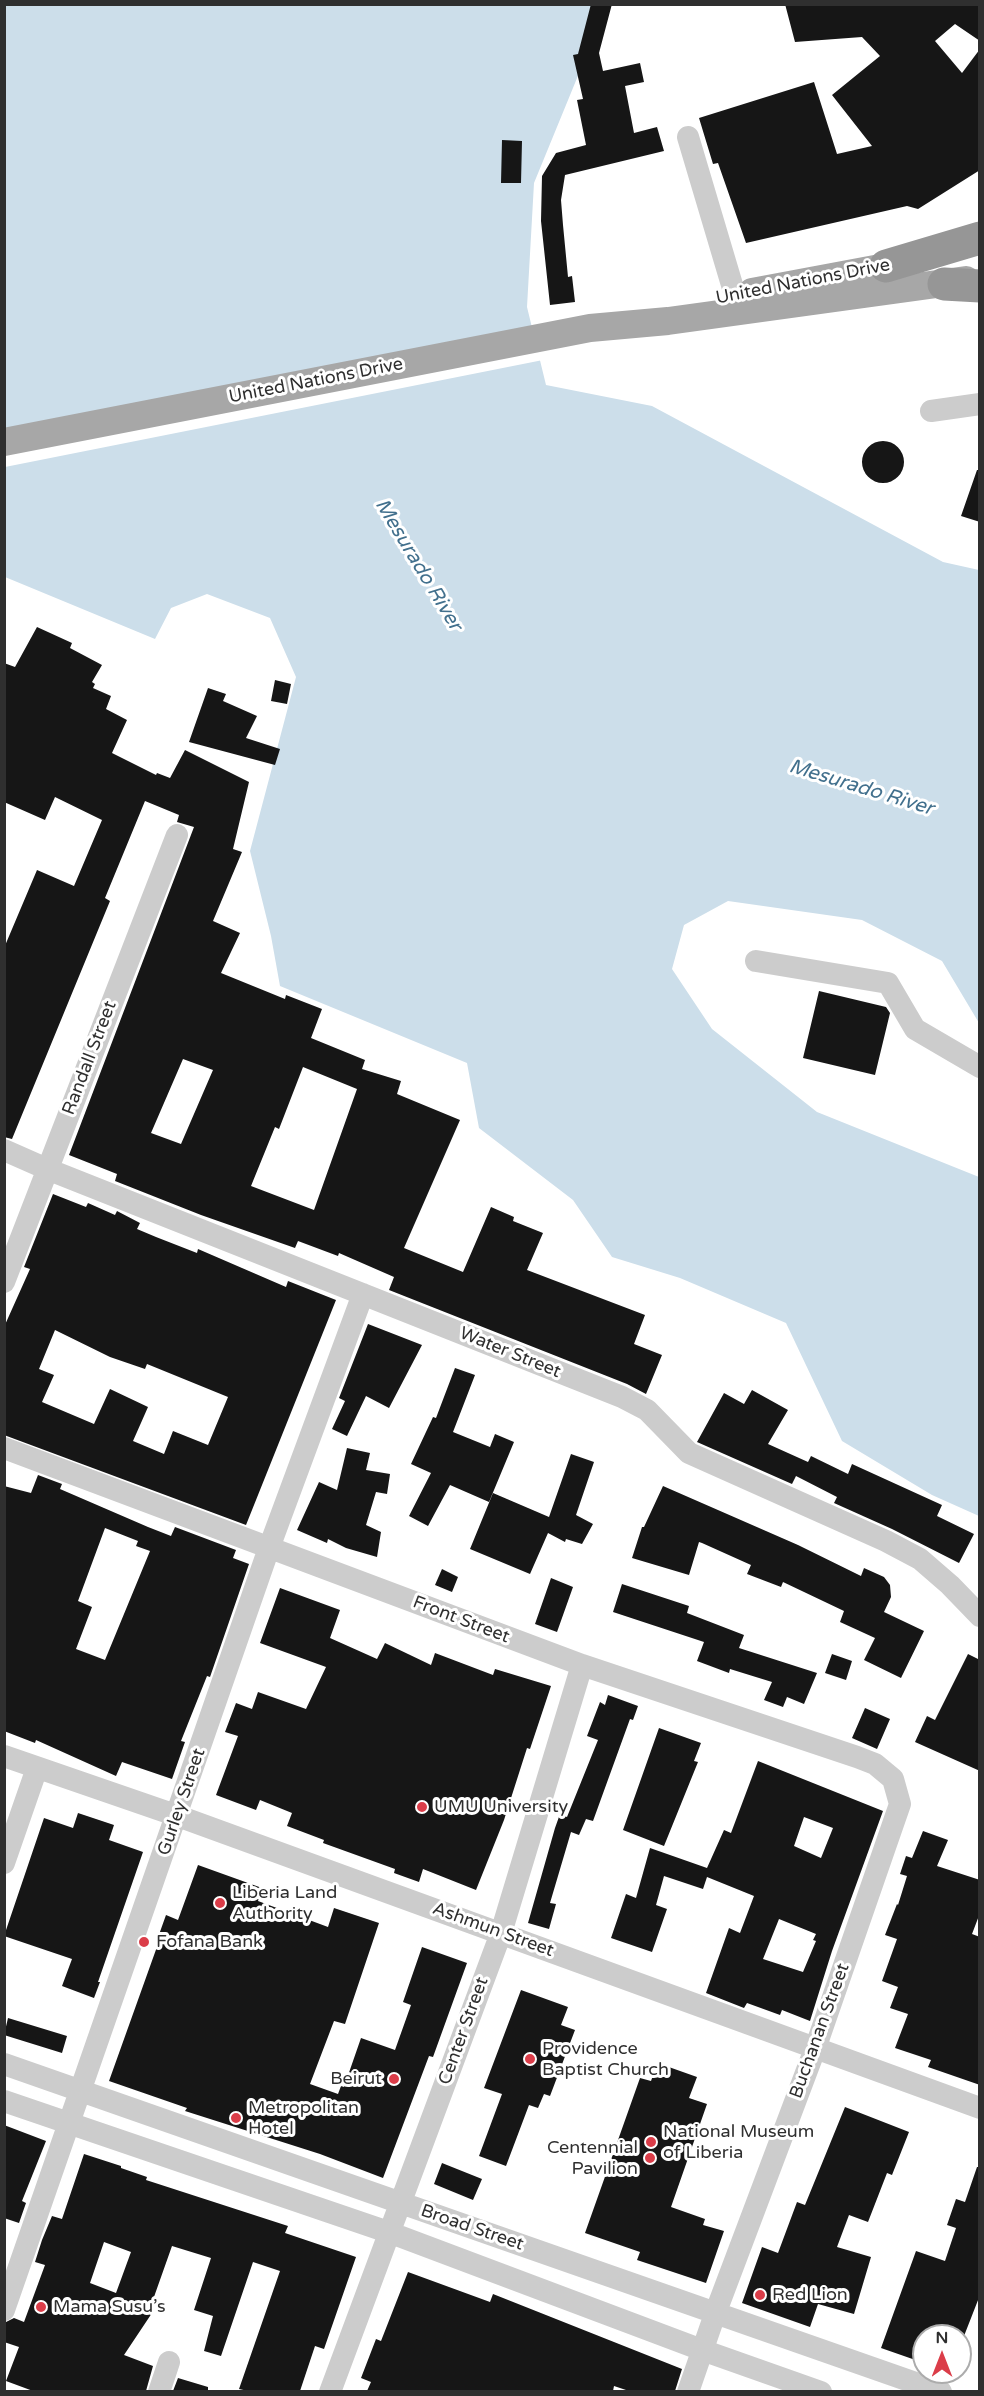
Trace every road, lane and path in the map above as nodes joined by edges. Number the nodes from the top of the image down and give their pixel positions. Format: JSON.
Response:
{"nodes":[{"id":1,"x":688,"y":137,"type":"dead end"},
{"id":2,"x":980,"y":238,"type":"edge"},
{"id":3,"x":980,"y":249,"type":"edge"},
{"id":4,"x":886,"y":266,"type":"junction"},
{"id":5,"x":980,"y":278,"type":"edge"},
{"id":6,"x":944,"y":284,"type":"junction"},
{"id":7,"x":980,"y":286,"type":"edge"},
{"id":8,"x":735,"y":295,"type":"junction"},
{"id":9,"x":629,"y":323,"type":"junction"},
{"id":10,"x":980,"y":405,"type":"edge"},
{"id":11,"x":931,"y":411,"type":"dead end"},
{"id":12,"x":4,"y":442,"type":"edge"},
{"id":13,"x":177,"y":835,"type":"dead end"},
{"id":14,"x":756,"y":961,"type":"dead end"},
{"id":15,"x":980,"y":1066,"type":"edge"},
{"id":16,"x":4,"y":1150,"type":"edge"},
{"id":17,"x":47,"y":1169,"type":"junction"},
{"id":18,"x":4,"y":1282,"type":"edge"},
{"id":19,"x":363,"y":1294,"type":"junction"},
{"id":20,"x":4,"y":1448,"type":"edge"},
{"id":21,"x":269,"y":1548,"type":"junction"},
{"id":22,"x":980,"y":1616,"type":"edge"},
{"id":23,"x":582,"y":1665,"type":"junction"},
{"id":24,"x":4,"y":1756,"type":"edge"},
{"id":25,"x":37,"y":1768,"type":"junction"},
{"id":26,"x":900,"y":1804,"type":"joint"},
{"id":27,"x":178,"y":1816,"type":"junction"},
{"id":28,"x":4,"y":1863,"type":"edge"},
{"id":29,"x":501,"y":1933,"type":"junction"},
{"id":30,"x":815,"y":2049,"type":"junction"},
{"id":31,"x":4,"y":2064,"type":"edge"},
{"id":32,"x":81,"y":2092,"type":"junction"},
{"id":33,"x":4,"y":2101,"type":"edge"},
{"id":34,"x":980,"y":2108,"type":"edge"},
{"id":35,"x":69,"y":2124,"type":"junction"},
{"id":36,"x":401,"y":2203,"type":"junction"},
{"id":37,"x":391,"y":2233,"type":"junction"},
{"id":38,"x":4,"y":2310,"type":"edge"},
{"id":39,"x":715,"y":2314,"type":"junction"},
{"id":40,"x":702,"y":2350,"type":"junction"},
{"id":41,"x":169,"y":2362,"type":"dead end"},
{"id":42,"x":159,"y":2391,"type":"edge"},
{"id":43,"x":330,"y":2391,"type":"edge"},
{"id":44,"x":688,"y":2391,"type":"edge"},
{"id":45,"x":821,"y":2391,"type":"edge"},
{"id":46,"x":940,"y":2391,"type":"edge"}],
"edges":[{"from":1,"to":8,"type":"street"},
{"from":2,"to":4,"type":"highway"},
{"from":3,"to":4,"type":"main road","name":"United Nations Drive"},
{"from":4,"to":8,"type":"main road","name":"United Nations Drive"},
{"from":5,"to":6,"type":"main road","name":"United Nations Drive"},
{"from":6,"to":7,"type":"highway"},
{"from":6,"to":9,"type":"main road","name":"United Nations Drive"},
{"from":8,"to":9,"type":"main road","name":"United Nations Drive"},
{"from":9,"to":12,"type":"main road","name":"United Nations Drive"},
{"from":10,"to":11,"type":"street"},
{"from":13,"to":17,"type":"street","name":"Randall Street"},
{"from":14,"to":15,"type":"street"},
{"from":16,"to":17,"type":"street","name":"Water Street"},
{"from":17,"to":18,"type":"street","name":"Randall Street"},
{"from":17,"to":19,"type":"street","name":"Water Street"},
{"from":19,"to":21,"type":"street","name":"Gurley Street"},
{"from":19,"to":22,"type":"street","name":"Water Street"},
{"from":20,"to":21,"type":"street","name":"Front Street"},
{"from":21,"to":23,"type":"street","name":"Front Street"},
{"from":21,"to":27,"type":"street","name":"Gurley Street"},
{"from":23,"to":26,"type":"street","name":"Front Street"},
{"from":23,"to":29,"type":"street","name":"Center Street"},
{"from":24,"to":25,"type":"street","name":"Ashmun Street"},
{"from":25,"to":27,"type":"street","name":"Ashmun Street"},
{"from":25,"to":28,"type":"street"},
{"from":26,"to":30,"type":"street","name":"Buchanan Street"},
{"from":27,"to":29,"type":"street","name":"Ashmun Street"},
{"from":27,"to":32,"type":"street","name":"Gurley Street"},
{"from":29,"to":30,"type":"street","name":"Ashmun Street"},
{"from":29,"to":36,"type":"street","name":"Center Street"},
{"from":30,"to":34,"type":"street","name":"Ashmun Street"},
{"from":30,"to":39,"type":"street","name":"Buchanan Street"},
{"from":31,"to":32,"type":"street","name":"Broad Street"},
{"from":32,"to":35,"type":"street","name":"Gurley Street"},
{"from":32,"to":36,"type":"street","name":"Broad Street"},
{"from":33,"to":35,"type":"street","name":"Broad Street"},
{"from":35,"to":37,"type":"street","name":"Broad Street"},
{"from":35,"to":38,"type":"street","name":"Gurley Street"},
{"from":36,"to":37,"type":"street","name":"Center Street"},
{"from":36,"to":39,"type":"street","name":"Broad Street"},
{"from":37,"to":40,"type":"street","name":"Broad Street"},
{"from":37,"to":43,"type":"street","name":"Center Street"},
{"from":39,"to":40,"type":"street","name":"Buchanan Street"},
{"from":39,"to":46,"type":"street","name":"Broad Street"},
{"from":40,"to":44,"type":"street","name":"Buchanan Street"},
{"from":40,"to":45,"type":"street","name":"Broad Street"},
{"from":41,"to":42,"type":"street"}]}
